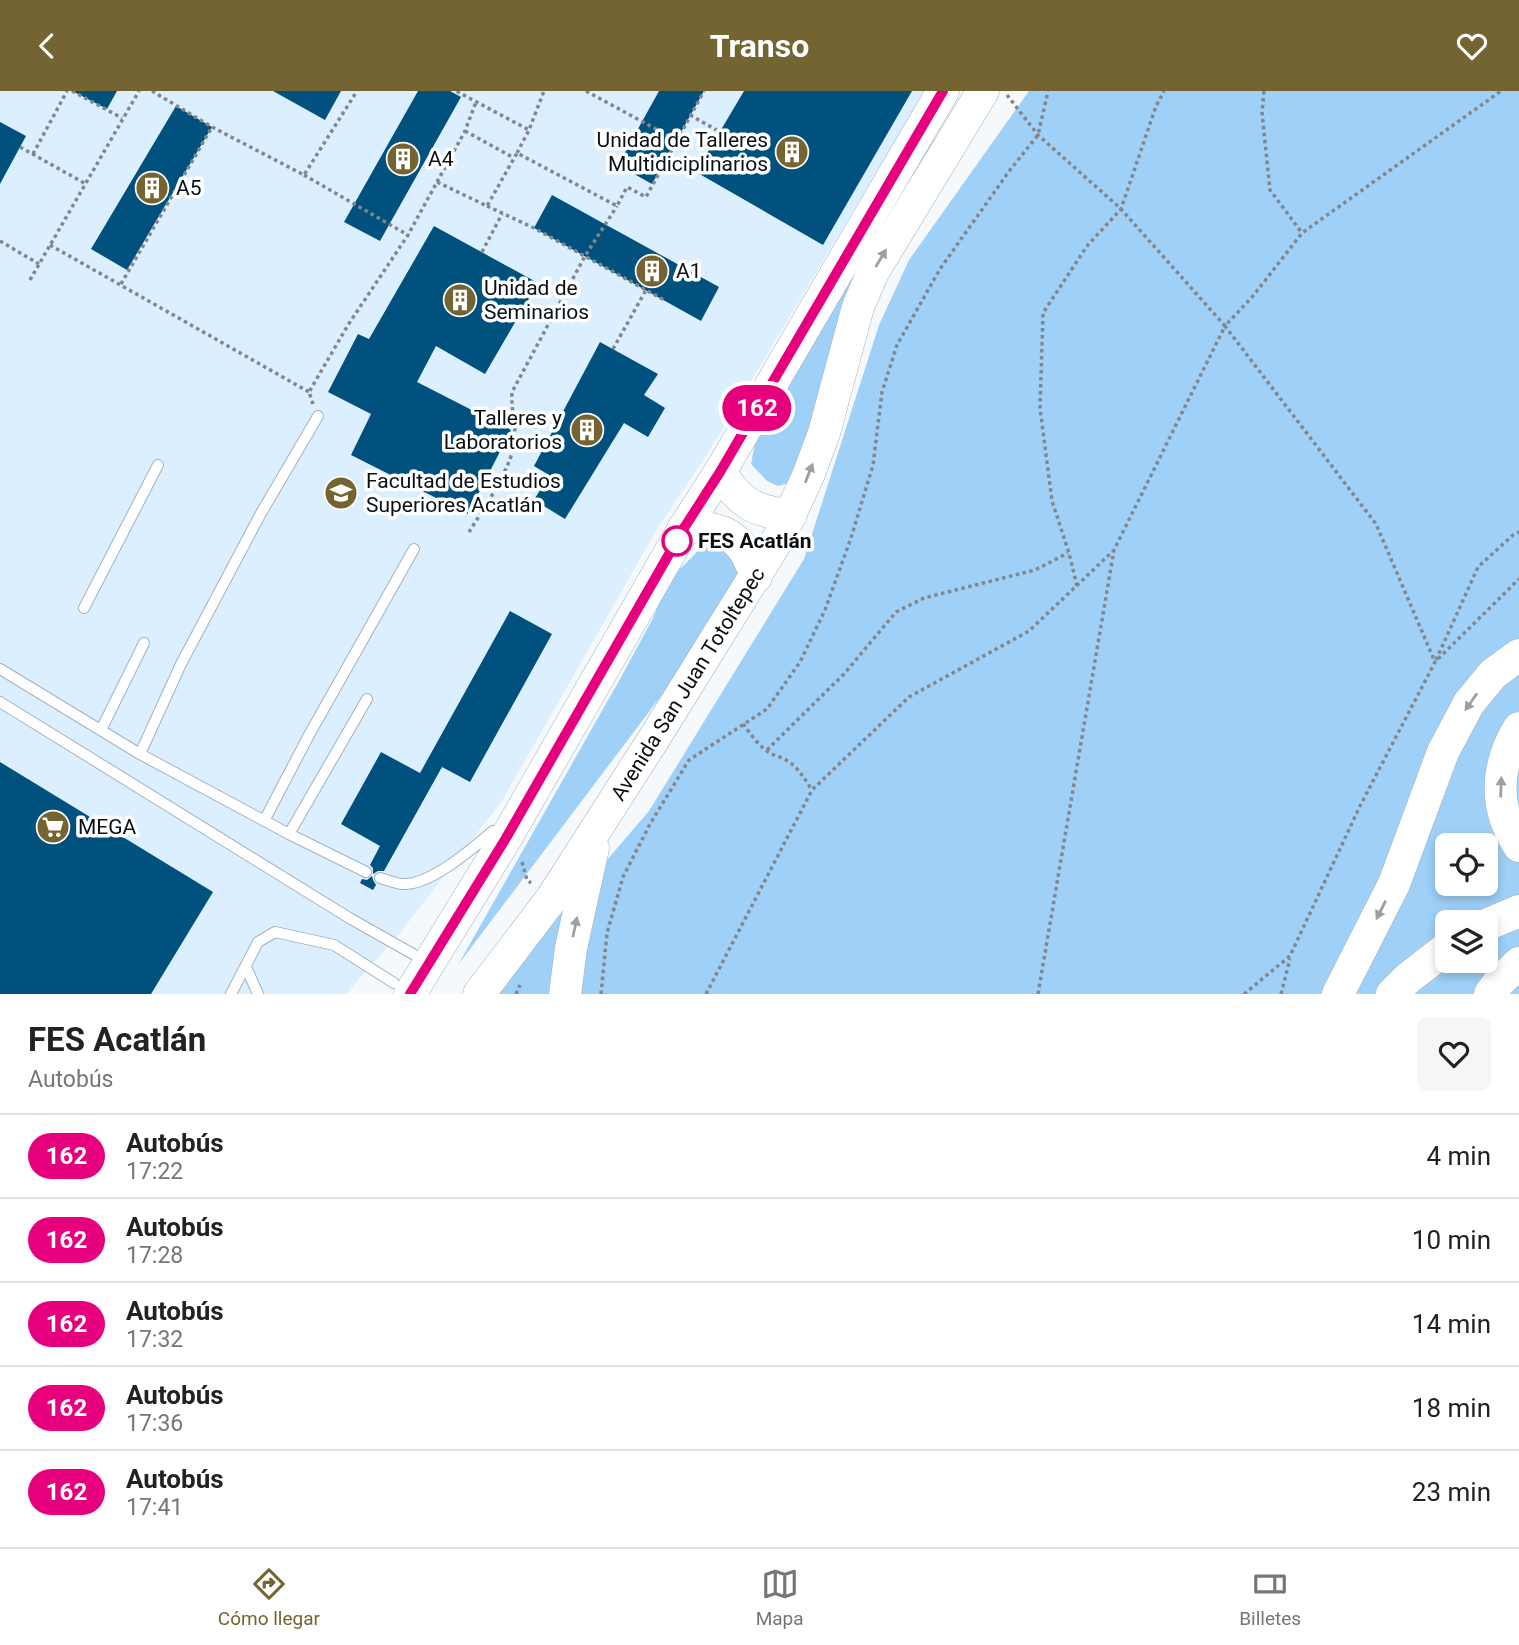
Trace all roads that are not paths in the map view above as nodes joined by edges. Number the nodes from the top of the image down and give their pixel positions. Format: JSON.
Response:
{"nodes":[{"id":1,"x":943,"y":91,"type":"edge"},
{"id":2,"x":983,"y":91,"type":"edge"},
{"id":3,"x":318,"y":416,"type":"road end"},
{"id":4,"x":158,"y":465,"type":"dead end"},
{"id":5,"x":720,"y":472,"type":"junction"},
{"id":6,"x":791,"y":515,"type":"junction"},
{"id":7,"x":684,"y":528,"type":"junction"},
{"id":8,"x":414,"y":548,"type":"dead end"},
{"id":9,"x":756,"y":577,"type":"junction"},
{"id":10,"x":84,"y":608,"type":"dead end"},
{"id":11,"x":144,"y":643,"type":"dead end"},
{"id":12,"x":1519,"y":655,"type":"edge"},
{"id":13,"x":0,"y":669,"type":"edge"},
{"id":14,"x":368,"y":699,"type":"dead end"},
{"id":15,"x":0,"y":702,"type":"edge"},
{"id":16,"x":1519,"y":728,"type":"edge"},
{"id":17,"x":101,"y":730,"type":"junction"},
{"id":18,"x":140,"y":754,"type":"junction"},
{"id":19,"x":264,"y":821,"type":"junction"},
{"id":20,"x":598,"y":826,"type":"junction"},
{"id":21,"x":289,"y":834,"type":"junction"},
{"id":22,"x":501,"y":837,"type":"junction"},
{"id":23,"x":1519,"y":846,"type":"edge"},
{"id":24,"x":366,"y":872,"type":"dead end"},
{"id":25,"x":380,"y":878,"type":"dead end"},
{"id":26,"x":1519,"y":911,"type":"edge"},
{"id":27,"x":1498,"y":920,"type":"edge"},
{"id":28,"x":413,"y":954,"type":"junction"},
{"id":29,"x":1435,"y":957,"type":"edge"},
{"id":30,"x":1519,"y":963,"type":"edge"},
{"id":31,"x":246,"y":967,"type":"junction"},
{"id":32,"x":396,"y":990,"type":"edge"},
{"id":33,"x":231,"y":994,"type":"edge"},
{"id":34,"x":258,"y":994,"type":"edge"},
{"id":35,"x":456,"y":994,"type":"edge"},
{"id":36,"x":480,"y":994,"type":"edge"},
{"id":37,"x":565,"y":994,"type":"edge"},
{"id":38,"x":1339,"y":994,"type":"edge"},
{"id":39,"x":1392,"y":994,"type":"edge"},
{"id":40,"x":1490,"y":994,"type":"edge"}],
"edges":[{"from":1,"to":5,"type":"main road"},
{"from":6,"to":2,"type":"main road","name":"Avenida San Juan Totoltepec","one_way":true},
{"from":3,"to":18,"type":"lane"},
{"from":4,"to":10,"type":"lane"},
{"from":5,"to":6,"type":"main road"},
{"from":5,"to":7,"type":"main road"},
{"from":6,"to":9,"type":"main road","name":"Avenida San Juan Totoltepec"},
{"from":7,"to":9,"type":"main road"},
{"from":7,"to":22,"type":"main road"},
{"from":8,"to":19,"type":"lane"},
{"from":9,"to":20,"type":"main road","name":"Avenida San Juan Totoltepec"},
{"from":11,"to":17,"type":"lane"},
{"from":12,"to":38,"type":"main road","one_way":true},
{"from":13,"to":17,"type":"lane"},
{"from":14,"to":21,"type":"lane"},
{"from":15,"to":28,"type":"lane"},
{"from":23,"to":16,"type":"main road","one_way":true},
{"from":17,"to":18,"type":"lane"},
{"from":18,"to":19,"type":"lane"},
{"from":19,"to":21,"type":"lane"},
{"from":20,"to":35,"type":"main road"},
{"from":20,"to":36,"type":"main road","name":"Avenida San Juan Totoltepec"},
{"from":37,"to":20,"type":"main road","one_way":true},
{"from":21,"to":24,"type":"lane"},
{"from":22,"to":25,"type":"lane"},
{"from":22,"to":28,"type":"main road"},
{"from":22,"to":32,"type":"main road"},
{"from":26,"to":27,"type":"main road"},
{"from":28,"to":32,"type":"main road"},
{"from":29,"to":39,"type":"main road"},
{"from":30,"to":40,"type":"main road"},
{"from":31,"to":32,"type":"lane"},
{"from":31,"to":33,"type":"lane"},
{"from":31,"to":34,"type":"lane"}]}
